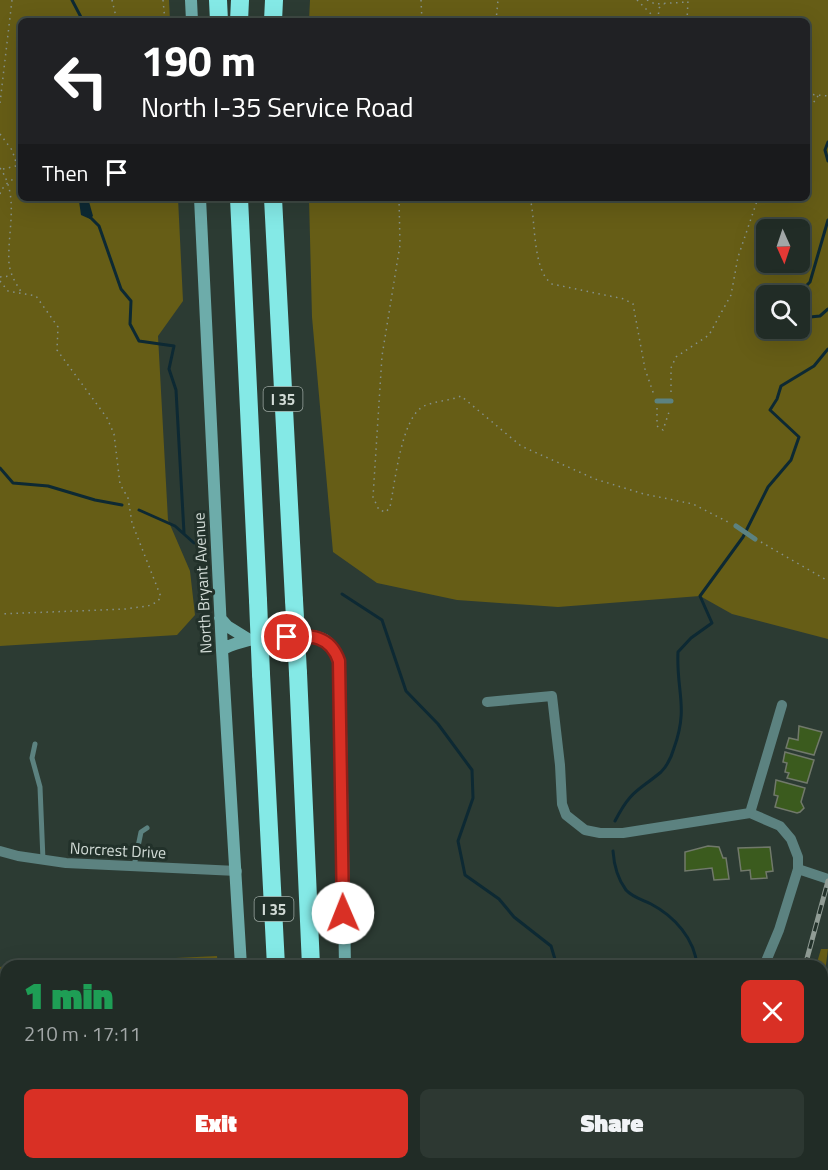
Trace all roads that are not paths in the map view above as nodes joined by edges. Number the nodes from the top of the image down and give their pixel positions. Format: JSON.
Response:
{"nodes":[{"id":1,"x":191,"y":0,"type":"edge"},
{"id":2,"x":218,"y":0,"type":"edge"},
{"id":3,"x":240,"y":0,"type":"edge"},
{"id":4,"x":274,"y":0,"type":"edge"},
{"id":5,"x":192,"y":18,"type":"edge"},
{"id":6,"x":219,"y":18,"type":"edge"},
{"id":7,"x":239,"y":18,"type":"edge"},
{"id":8,"x":273,"y":18,"type":"edge"},
{"id":9,"x":200,"y":201,"type":"edge"},
{"id":10,"x":239,"y":201,"type":"edge"},
{"id":11,"x":273,"y":201,"type":"edge"},
{"id":12,"x":657,"y":401,"type":"road end"},
{"id":13,"x":671,"y":401,"type":"road end"},
{"id":14,"x":736,"y":526,"type":"road end"},
{"id":15,"x":755,"y":539,"type":"road end"},
{"id":16,"x":220,"y":618,"type":"junction"},
{"id":17,"x":248,"y":639,"type":"junction"},
{"id":18,"x":222,"y":650,"type":"junction"},
{"id":19,"x":487,"y":702,"type":"dead end"},
{"id":20,"x":782,"y":705,"type":"dead end"},
{"id":21,"x":35,"y":744,"type":"dead end"},
{"id":22,"x":750,"y":813,"type":"junction"},
{"id":23,"x":147,"y":828,"type":"dead end"},
{"id":24,"x":0,"y":851,"type":"edge"},
{"id":25,"x":43,"y":860,"type":"junction"},
{"id":26,"x":134,"y":866,"type":"junction"},
{"id":27,"x":798,"y":869,"type":"junction"},
{"id":28,"x":237,"y":871,"type":"junction"},
{"id":29,"x":828,"y":879,"type":"edge"},
{"id":30,"x":241,"y":960,"type":"edge"},
{"id":31,"x":276,"y":960,"type":"edge"},
{"id":32,"x":311,"y":960,"type":"edge"},
{"id":33,"x":345,"y":960,"type":"edge"},
{"id":34,"x":766,"y":960,"type":"edge"}],
"edges":[{"from":1,"to":5,"type":"main road"},
{"from":2,"to":6,"type":"highway"},
{"from":3,"to":7,"type":"highway"},
{"from":4,"to":8,"type":"highway"},
{"from":9,"to":16,"type":"main road","name":"North Bryant Avenue"},
{"from":10,"to":31,"type":"highway","number":"I 35","bridge":true},
{"from":11,"to":32,"type":"highway","number":"I 35","bridge":true},
{"from":12,"to":13,"type":"lane"},
{"from":14,"to":15,"type":"lane"},
{"from":16,"to":17,"type":"main road"},
{"from":16,"to":18,"type":"main road","name":"North Bryant Avenue"},
{"from":17,"to":18,"type":"main road"},
{"from":17,"to":33,"type":"main road"},
{"from":18,"to":28,"type":"main road","name":"North Bryant Avenue"},
{"from":19,"to":22,"type":"street"},
{"from":20,"to":22,"type":"street"},
{"from":21,"to":25,"type":"lane"},
{"from":22,"to":27,"type":"street"},
{"from":23,"to":26,"type":"lane"},
{"from":24,"to":25,"type":"street","name":"Norcrest Drive"},
{"from":25,"to":26,"type":"street","name":"Norcrest Drive"},
{"from":26,"to":28,"type":"street","name":"Norcrest Drive"},
{"from":27,"to":29,"type":"street"},
{"from":27,"to":34,"type":"street"},
{"from":28,"to":30,"type":"main road","name":"North Bryant Avenue"}]}
